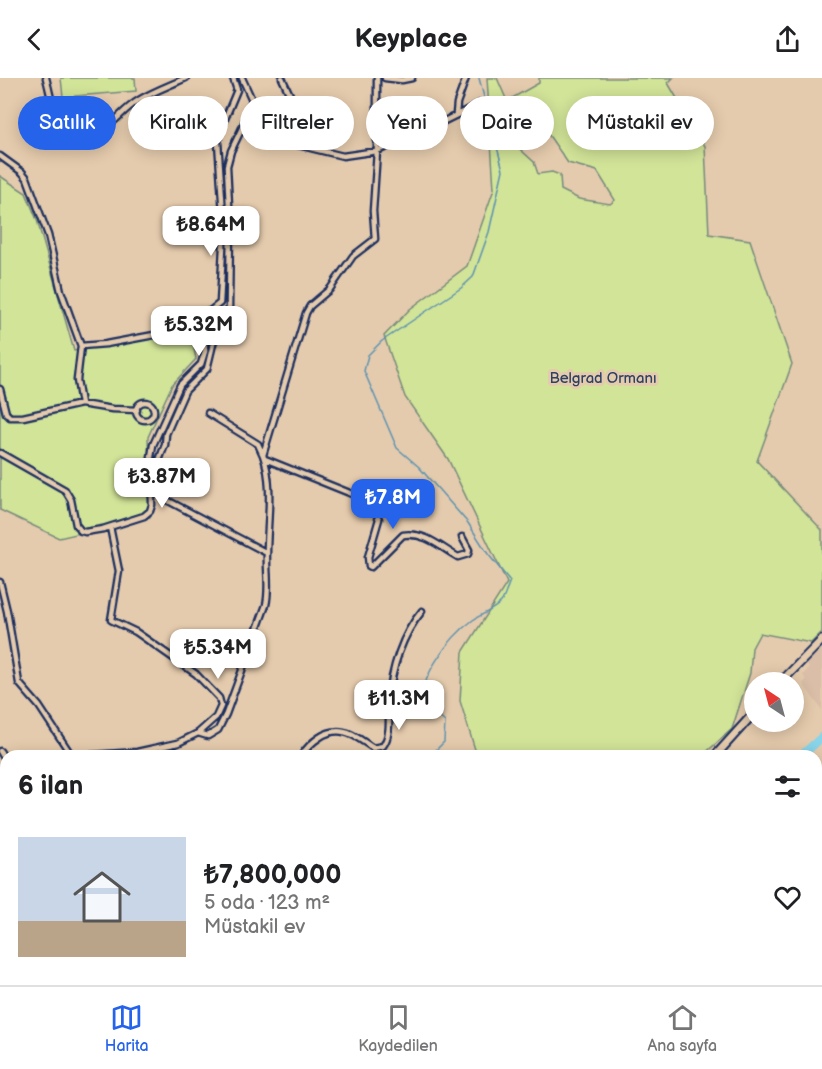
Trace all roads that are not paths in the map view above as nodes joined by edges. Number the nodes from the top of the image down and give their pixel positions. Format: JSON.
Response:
{"nodes":[{"id":1,"x":46,"y":78,"type":"edge"},
{"id":2,"x":186,"y":78,"type":"edge"},
{"id":3,"x":233,"y":78,"type":"edge"},
{"id":4,"x":242,"y":78,"type":"edge"},
{"id":5,"x":282,"y":78,"type":"edge"},
{"id":6,"x":377,"y":78,"type":"edge"},
{"id":7,"x":385,"y":78,"type":"edge"},
{"id":8,"x":412,"y":78,"type":"edge"},
{"id":9,"x":466,"y":78,"type":"edge"},
{"id":10,"x":250,"y":96,"type":"edge"},
{"id":11,"x":290,"y":96,"type":"edge"},
{"id":12,"x":460,"y":112,"type":"edge"},
{"id":13,"x":456,"y":114,"type":"junction"},
{"id":14,"x":240,"y":131,"type":"edge"},
{"id":15,"x":318,"y":150,"type":"edge"},
{"id":16,"x":377,"y":151,"type":"junction"},
{"id":17,"x":0,"y":156,"type":"edge"},
{"id":18,"x":188,"y":320,"type":"junction"},
{"id":19,"x":81,"y":346,"type":"junction"},
{"id":20,"x":0,"y":390,"type":"edge"},
{"id":21,"x":81,"y":404,"type":"junction"},
{"id":22,"x":137,"y":410,"type":"junction"},
{"id":23,"x":154,"y":411,"type":"junction"},
{"id":24,"x":208,"y":413,"type":"dead end"},
{"id":25,"x":166,"y":414,"type":"junction"},
{"id":26,"x":0,"y":453,"type":"edge"},
{"id":27,"x":264,"y":457,"type":"junction"},
{"id":28,"x":110,"y":527,"type":"junction"},
{"id":29,"x":462,"y":537,"type":"dead end"},
{"id":30,"x":267,"y":553,"type":"junction"},
{"id":31,"x":0,"y":582,"type":"edge"},
{"id":32,"x":422,"y":611,"type":"dead end"},
{"id":33,"x":822,"y":640,"type":"edge"},
{"id":34,"x":791,"y":672,"type":"edge"},
{"id":35,"x":744,"y":724,"type":"edge"},
{"id":36,"x":198,"y":733,"type":"junction"},
{"id":37,"x":68,"y":750,"type":"edge"},
{"id":38,"x":148,"y":750,"type":"edge"},
{"id":39,"x":305,"y":750,"type":"edge"},
{"id":40,"x":720,"y":750,"type":"edge"}],
"edges":[{"from":1,"to":2,"type":"street"},
{"from":3,"to":18,"type":"street"},
{"from":4,"to":10,"type":"street"},
{"from":5,"to":11,"type":"street"},
{"from":6,"to":16,"type":"street"},
{"from":7,"to":8,"type":"street"},
{"from":9,"to":13,"type":"street"},
{"from":12,"to":13,"type":"street"},
{"from":13,"to":16,"type":"street"},
{"from":14,"to":30,"type":"street"},
{"from":15,"to":16,"type":"street"},
{"from":16,"to":27,"type":"street"},
{"from":17,"to":19,"type":"street"},
{"from":18,"to":19,"type":"street"},
{"from":18,"to":25,"type":"street"},
{"from":19,"to":21,"type":"street"},
{"from":20,"to":21,"type":"street"},
{"from":21,"to":22,"type":"street"},
{"from":22,"to":23,"type":"street"},
{"from":22,"to":23,"type":"street"},
{"from":23,"to":25,"type":"street"},
{"from":24,"to":27,"type":"street"},
{"from":25,"to":28,"type":"street"},
{"from":26,"to":28,"type":"street"},
{"from":27,"to":29,"type":"street"},
{"from":27,"to":30,"type":"street"},
{"from":28,"to":36,"type":"street"},
{"from":30,"to":36,"type":"street"},
{"from":31,"to":37,"type":"street"},
{"from":32,"to":39,"type":"street"},
{"from":33,"to":34,"type":"main road"},
{"from":35,"to":40,"type":"main road"},
{"from":36,"to":38,"type":"street"}]}
